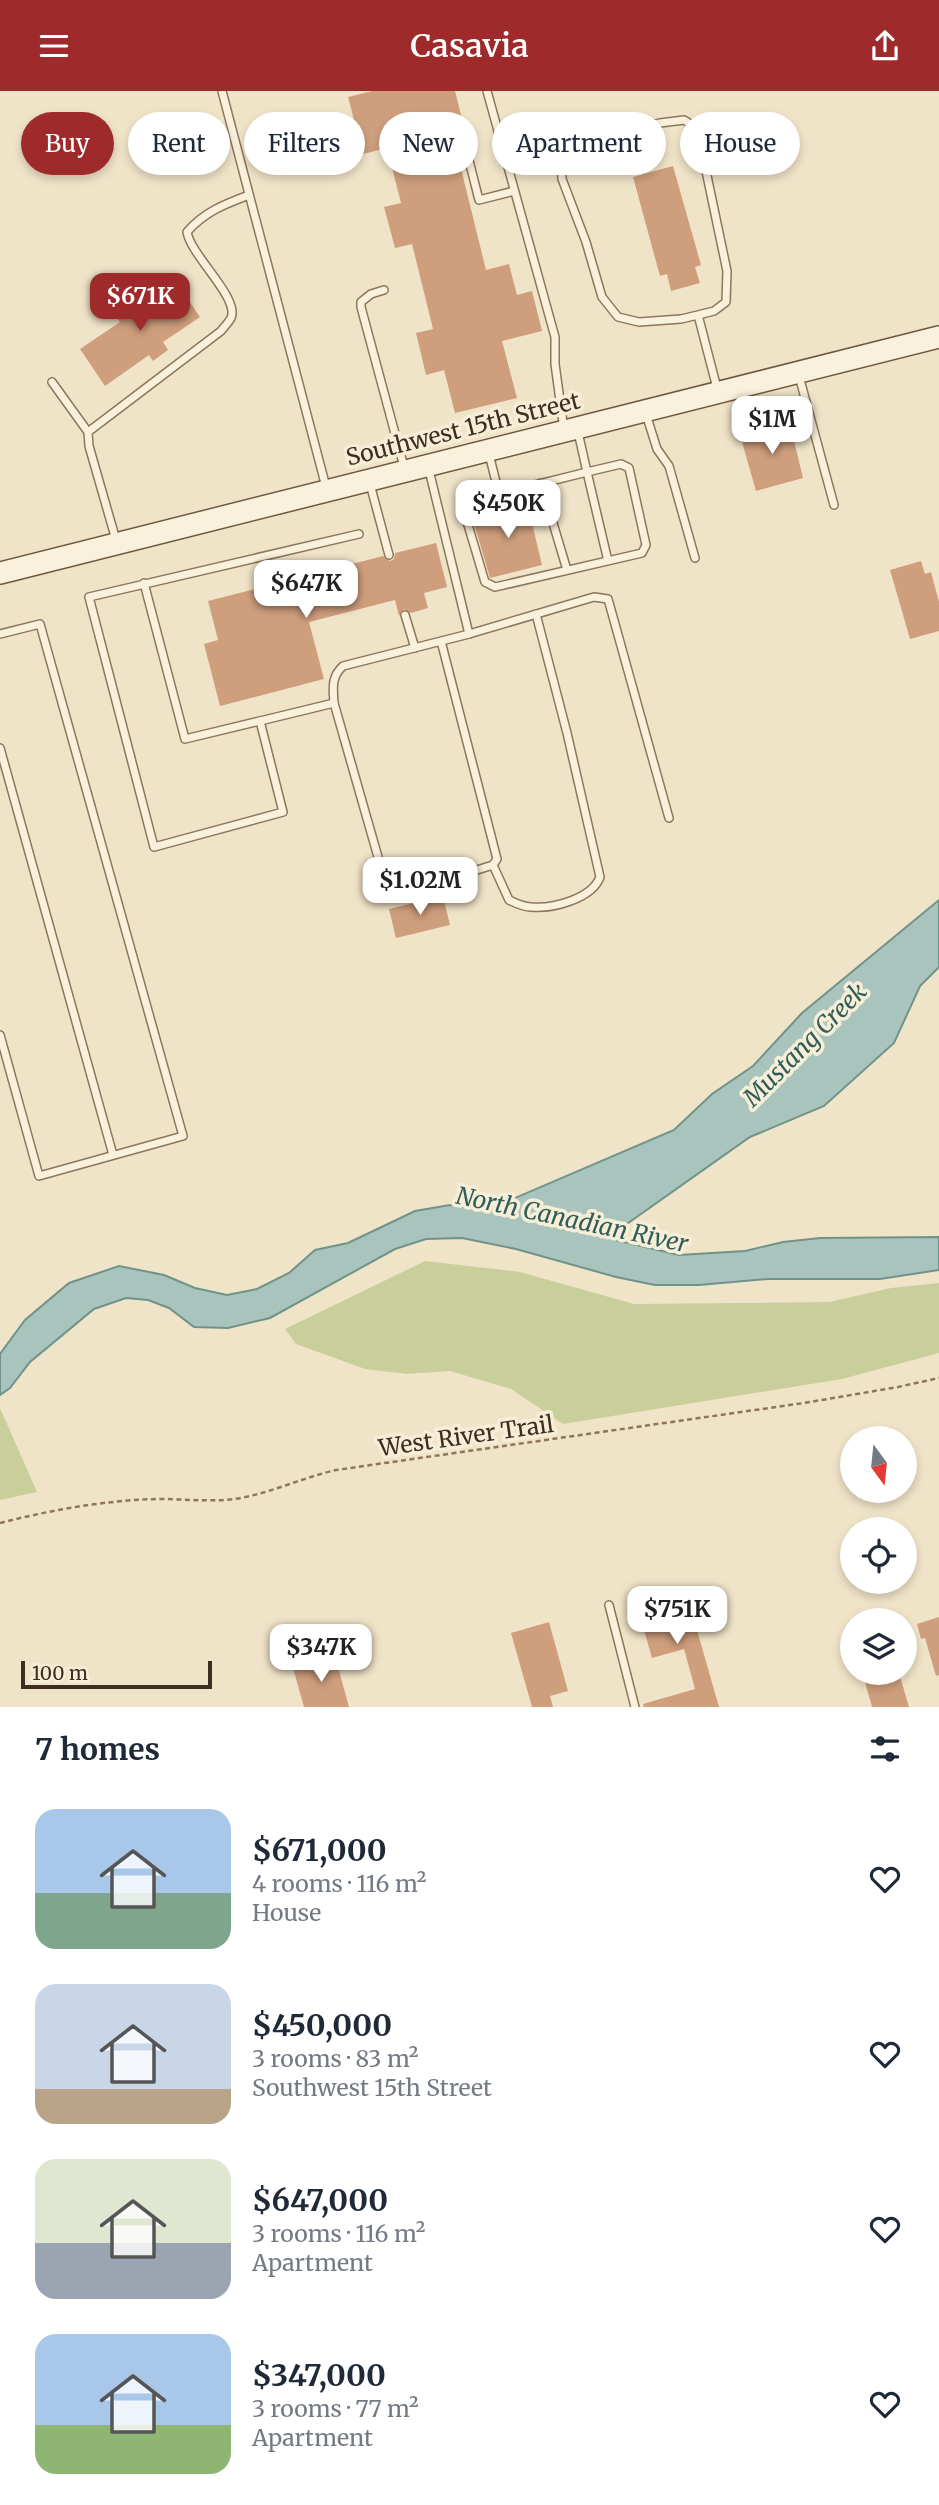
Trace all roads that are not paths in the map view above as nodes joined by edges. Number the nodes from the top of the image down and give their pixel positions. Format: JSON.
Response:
{"nodes":[{"id":1,"x":222,"y":91,"type":"edge"},
{"id":2,"x":487,"y":91,"type":"edge"},
{"id":3,"x":473,"y":175,"type":"edge"},
{"id":4,"x":514,"y":191,"type":"junction"},
{"id":5,"x":249,"y":195,"type":"junction"},
{"id":6,"x":384,"y":290,"type":"dead end"},
{"id":7,"x":698,"y":316,"type":"junction"},
{"id":8,"x":939,"y":337,"type":"edge"},
{"id":9,"x":798,"y":372,"type":"junction"},
{"id":10,"x":52,"y":382,"type":"dead end"},
{"id":11,"x":718,"y":392,"type":"junction"},
{"id":12,"x":645,"y":411,"type":"junction"},
{"id":13,"x":570,"y":429,"type":"junction"},
{"id":14,"x":88,"y":432,"type":"junction"},
{"id":15,"x":488,"y":450,"type":"junction"},
{"id":16,"x":428,"y":465,"type":"junction"},
{"id":17,"x":405,"y":471,"type":"junction"},
{"id":18,"x":587,"y":473,"type":"junction"},
{"id":19,"x":369,"y":480,"type":"junction"},
{"id":20,"x":541,"y":483,"type":"junction"},
{"id":21,"x":327,"y":491,"type":"junction"},
{"id":22,"x":499,"y":494,"type":"junction"},
{"id":23,"x":834,"y":505,"type":"dead end"},
{"id":24,"x":359,"y":534,"type":"dead end"},
{"id":25,"x":117,"y":544,"type":"junction"},
{"id":26,"x":389,"y":555,"type":"dead end"},
{"id":27,"x":695,"y":558,"type":"dead end"},
{"id":28,"x":608,"y":561,"type":"junction"},
{"id":29,"x":567,"y":571,"type":"junction"},
{"id":30,"x":0,"y":573,"type":"edge"},
{"id":31,"x":144,"y":583,"type":"junction"},
{"id":32,"x":536,"y":614,"type":"junction"},
{"id":33,"x":405,"y":615,"type":"dead end"},
{"id":34,"x":0,"y":634,"type":"edge"},
{"id":35,"x":469,"y":634,"type":"junction"},
{"id":36,"x":442,"y":641,"type":"junction"},
{"id":37,"x":415,"y":648,"type":"junction"},
{"id":38,"x":334,"y":703,"type":"junction"},
{"id":39,"x":260,"y":722,"type":"junction"},
{"id":40,"x":0,"y":748,"type":"edge"},
{"id":41,"x":669,"y":818,"type":"dead end"},
{"id":42,"x":493,"y":865,"type":"junction"},
{"id":43,"x":0,"y":1035,"type":"edge"},
{"id":44,"x":113,"y":1155,"type":"junction"},
{"id":45,"x":609,"y":1605,"type":"dead end"},
{"id":46,"x":635,"y":1707,"type":"edge"}],
"edges":[{"from":1,"to":5,"type":"lane"},
{"from":2,"to":4,"type":"lane"},
{"from":3,"to":4,"type":"lane"},
{"from":4,"to":13,"type":"lane"},
{"from":5,"to":14,"type":"lane"},
{"from":5,"to":21,"type":"lane"},
{"from":6,"to":17,"type":"lane"},
{"from":7,"to":7,"type":"lane"},
{"from":7,"to":11,"type":"lane"},
{"from":8,"to":9,"type":"main road","name":"Southwest 15th Street"},
{"from":9,"to":11,"type":"main road","name":"Southwest 15th Street"},
{"from":9,"to":23,"type":"lane"},
{"from":10,"to":14,"type":"lane"},
{"from":11,"to":12,"type":"main road","name":"Southwest 15th Street"},
{"from":12,"to":13,"type":"main road","name":"Southwest 15th Street"},
{"from":12,"to":27,"type":"lane"},
{"from":13,"to":15,"type":"main road","name":"Southwest 15th Street"},
{"from":13,"to":18,"type":"lane"},
{"from":14,"to":25,"type":"lane"},
{"from":15,"to":16,"type":"main road","name":"Southwest 15th Street"},
{"from":15,"to":22,"type":"lane"},
{"from":16,"to":17,"type":"main road","name":"Southwest 15th Street"},
{"from":16,"to":35,"type":"lane"},
{"from":17,"to":19,"type":"main road","name":"Southwest 15th Street"},
{"from":18,"to":20,"type":"lane"},
{"from":18,"to":28,"type":"lane"},
{"from":18,"to":28,"type":"lane"},
{"from":19,"to":21,"type":"main road","name":"Southwest 15th Street"},
{"from":19,"to":26,"type":"lane"},
{"from":20,"to":22,"type":"lane"},
{"from":20,"to":29,"type":"lane"},
{"from":21,"to":25,"type":"main road","name":"Southwest 15th Street"},
{"from":22,"to":29,"type":"lane"},
{"from":24,"to":31,"type":"lane"},
{"from":25,"to":30,"type":"main road","name":"Southwest 15th Street"},
{"from":28,"to":29,"type":"lane"},
{"from":31,"to":39,"type":"lane"},
{"from":31,"to":39,"type":"lane"},
{"from":32,"to":35,"type":"lane"},
{"from":32,"to":41,"type":"lane"},
{"from":32,"to":42,"type":"lane"},
{"from":33,"to":37,"type":"lane"},
{"from":34,"to":44,"type":"lane"},
{"from":35,"to":36,"type":"lane"},
{"from":36,"to":37,"type":"lane"},
{"from":36,"to":42,"type":"lane"},
{"from":37,"to":38,"type":"lane"},
{"from":38,"to":39,"type":"lane"},
{"from":38,"to":42,"type":"lane"},
{"from":40,"to":44,"type":"lane"},
{"from":43,"to":44,"type":"lane"},
{"from":45,"to":46,"type":"lane"}]}
